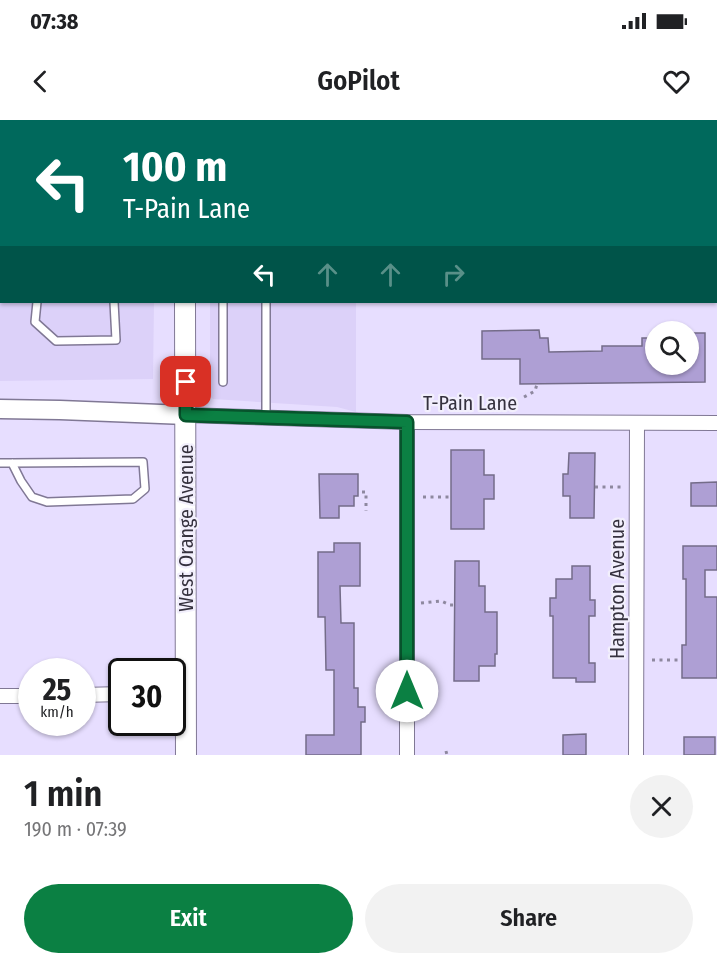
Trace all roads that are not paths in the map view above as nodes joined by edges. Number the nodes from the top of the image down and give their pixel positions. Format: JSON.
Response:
{"nodes":[{"id":1,"x":37,"y":303,"type":"edge"},
{"id":2,"x":114,"y":303,"type":"edge"},
{"id":3,"x":185,"y":303,"type":"edge"},
{"id":4,"x":223,"y":303,"type":"edge"},
{"id":5,"x":266,"y":303,"type":"edge"},
{"id":6,"x":223,"y":382,"type":"dead end"},
{"id":7,"x":0,"y":410,"type":"edge"},
{"id":8,"x":186,"y":415,"type":"junction"},
{"id":9,"x":266,"y":419,"type":"junction"},
{"id":10,"x":407,"y":422,"type":"junction"},
{"id":11,"x":637,"y":423,"type":"junction"},
{"id":12,"x":717,"y":423,"type":"edge"},
{"id":13,"x":0,"y":463,"type":"edge"},
{"id":14,"x":12,"y":463,"type":"junction"},
{"id":15,"x":180,"y":658,"type":"edge"},
{"id":16,"x":0,"y":696,"type":"edge"},
{"id":17,"x":18,"y":696,"type":"edge"},
{"id":18,"x":184,"y":736,"type":"edge"},
{"id":19,"x":186,"y":755,"type":"edge"},
{"id":20,"x":407,"y":755,"type":"edge"},
{"id":21,"x":636,"y":755,"type":"edge"}],
"edges":[{"from":1,"to":2,"type":"lane"},
{"from":3,"to":8,"type":"main road","name":"West Orange Avenue"},
{"from":4,"to":6,"type":"lane"},
{"from":5,"to":9,"type":"lane"},
{"from":7,"to":8,"type":"street"},
{"from":8,"to":9,"type":"street","name":"T-Pain Lane"},
{"from":8,"to":15,"type":"main road","name":"West Orange Avenue"},
{"from":9,"to":10,"type":"street","name":"T-Pain Lane"},
{"from":10,"to":11,"type":"street","name":"T-Pain Lane"},
{"from":10,"to":20,"type":"street"},
{"from":11,"to":12,"type":"street","name":"T-Pain Lane"},
{"from":11,"to":21,"type":"street","name":"Hampton Avenue"},
{"from":13,"to":14,"type":"lane"},
{"from":14,"to":14,"type":"lane"},
{"from":16,"to":17,"type":"street"},
{"from":18,"to":19,"type":"main road","name":"West Orange Avenue"}]}
